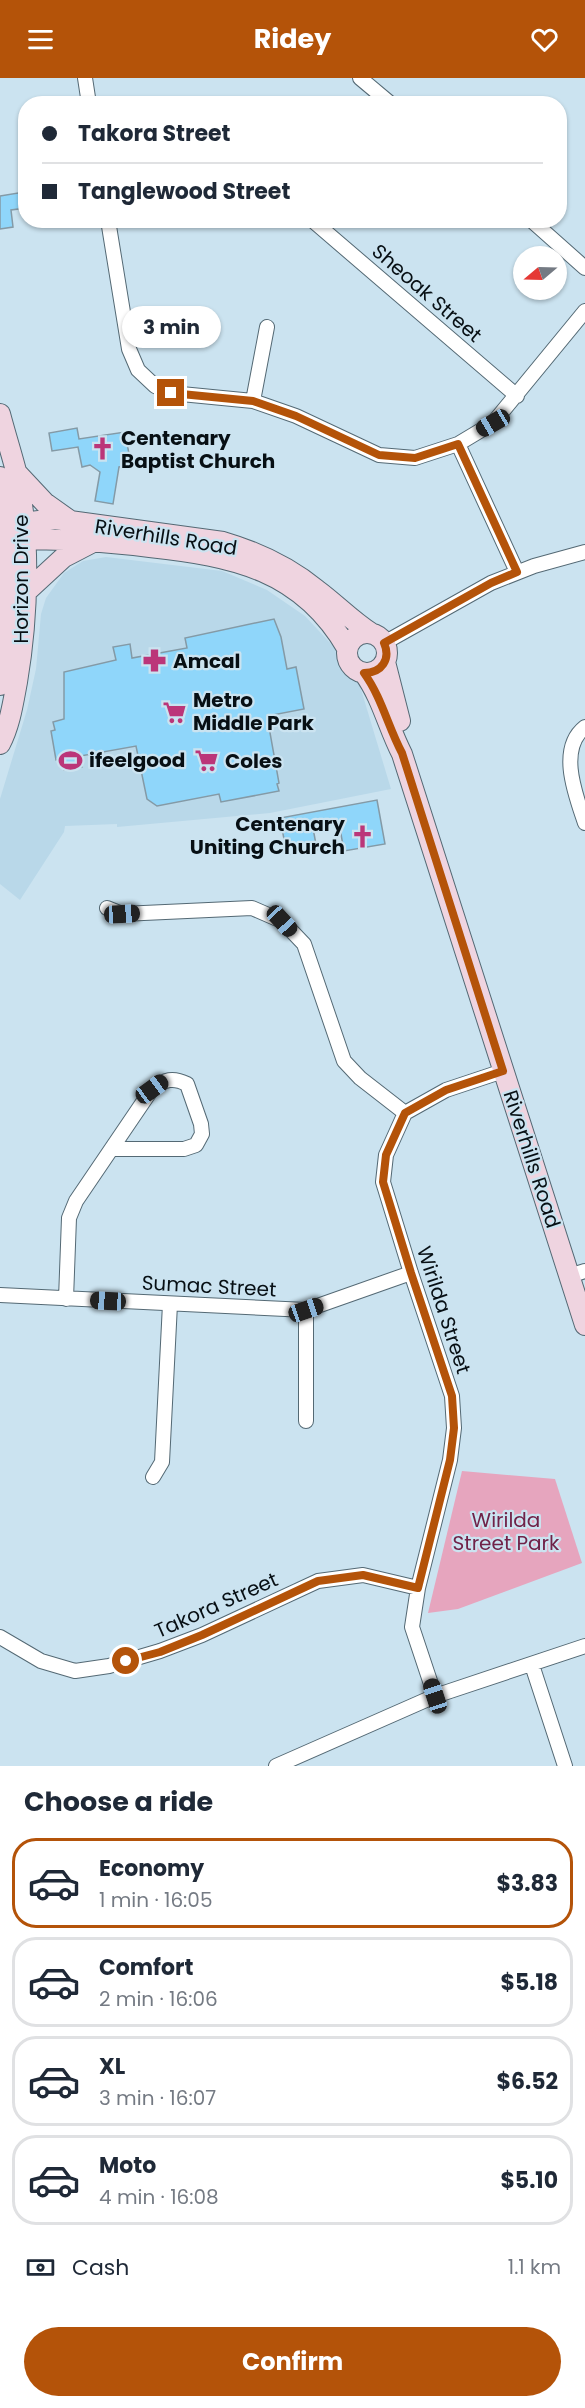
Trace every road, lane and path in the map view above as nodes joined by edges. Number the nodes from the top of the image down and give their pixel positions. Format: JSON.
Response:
{"nodes":[{"id":1,"x":85,"y":78,"type":"edge"},
{"id":2,"x":360,"y":78,"type":"edge"},
{"id":3,"x":88,"y":96,"type":"edge"},
{"id":4,"x":381,"y":96,"type":"edge"},
{"id":5,"x":109,"y":228,"type":"edge"},
{"id":6,"x":321,"y":228,"type":"edge"},
{"id":7,"x":540,"y":228,"type":"edge"},
{"id":8,"x":585,"y":268,"type":"edge"},
{"id":9,"x":585,"y":311,"type":"edge"},
{"id":10,"x":267,"y":327,"type":"dead end"},
{"id":11,"x":517,"y":396,"type":"junction"},
{"id":12,"x":253,"y":401,"type":"junction"},
{"id":13,"x":0,"y":414,"type":"edge"},
{"id":14,"x":458,"y":444,"type":"junction"},
{"id":15,"x":8,"y":475,"type":"edge"},
{"id":16,"x":71,"y":522,"type":"junction"},
{"id":17,"x":16,"y":532,"type":"junction"},
{"id":18,"x":94,"y":542,"type":"junction"},
{"id":19,"x":585,"y":552,"type":"edge"},
{"id":20,"x":517,"y":572,"type":"junction"},
{"id":21,"x":25,"y":592,"type":"junction"},
{"id":22,"x":380,"y":646,"type":"junction"},
{"id":23,"x":347,"y":648,"type":"junction"},
{"id":24,"x":364,"y":673,"type":"junction"},
{"id":25,"x":0,"y":685,"type":"edge"},
{"id":26,"x":585,"y":727,"type":"edge"},
{"id":27,"x":0,"y":744,"type":"edge"},
{"id":28,"x":402,"y":753,"type":"junction"},
{"id":29,"x":585,"y":823,"type":"edge"},
{"id":30,"x":107,"y":908,"type":"dead end"},
{"id":31,"x":503,"y":1071,"type":"junction"},
{"id":32,"x":405,"y":1113,"type":"junction"},
{"id":33,"x":113,"y":1149,"type":"junction"},
{"id":34,"x":411,"y":1273,"type":"junction"},
{"id":35,"x":577,"y":1273,"type":"edge"},
{"id":36,"x":0,"y":1294,"type":"edge"},
{"id":37,"x":66,"y":1299,"type":"junction"},
{"id":38,"x":170,"y":1304,"type":"junction"},
{"id":39,"x":306,"y":1310,"type":"junction"},
{"id":40,"x":585,"y":1325,"type":"edge"},
{"id":41,"x":306,"y":1421,"type":"dead end"},
{"id":42,"x":153,"y":1477,"type":"dead end"},
{"id":43,"x":418,"y":1588,"type":"junction"},
{"id":44,"x":0,"y":1637,"type":"edge"},
{"id":45,"x":585,"y":1646,"type":"edge"},
{"id":46,"x":532,"y":1665,"type":"junction"},
{"id":47,"x":435,"y":1696,"type":"junction"},
{"id":48,"x":276,"y":1766,"type":"edge"},
{"id":49,"x":565,"y":1766,"type":"edge"}],
"edges":[{"from":1,"to":3,"type":"street"},
{"from":2,"to":4,"type":"street"},
{"from":5,"to":12,"type":"street"},
{"from":6,"to":11,"type":"street","name":"Sheoak Street"},
{"from":7,"to":8,"type":"street"},
{"from":9,"to":11,"type":"street"},
{"from":10,"to":12,"type":"street"},
{"from":11,"to":14,"type":"street"},
{"from":12,"to":14,"type":"street"},
{"from":13,"to":15,"type":"street","name":"Horizon Drive"},
{"from":14,"to":20,"type":"street"},
{"from":15,"to":16,"type":"street"},
{"from":15,"to":17,"type":"street","name":"Horizon Drive"},
{"from":16,"to":17,"type":"street","name":"Riverhills Road"},
{"from":16,"to":22,"type":"street","name":"Riverhills Road"},
{"from":17,"to":18,"type":"street","name":"Riverhills Road"},
{"from":17,"to":21,"type":"street","name":"Horizon Drive"},
{"from":17,"to":25,"type":"street","name":"Horizon Drive"},
{"from":18,"to":21,"type":"street"},
{"from":18,"to":23,"type":"street","name":"Riverhills Road"},
{"from":19,"to":20,"type":"street"},
{"from":20,"to":22,"type":"street"},
{"from":21,"to":27,"type":"street","name":"Horizon Drive"},
{"from":22,"to":23,"type":"street"},
{"from":22,"to":24,"type":"street"},
{"from":22,"to":28,"type":"street","name":"Riverhills Road"},
{"from":23,"to":24,"type":"street"},
{"from":24,"to":28,"type":"street","name":"Riverhills Road"},
{"from":26,"to":29,"type":"street"},
{"from":28,"to":31,"type":"street","name":"Riverhills Road"},
{"from":30,"to":32,"type":"street"},
{"from":31,"to":32,"type":"street"},
{"from":31,"to":35,"type":"street","name":"Riverhills Road"},
{"from":32,"to":34,"type":"street","name":"Wirilda Street"},
{"from":33,"to":33,"type":"street"},
{"from":33,"to":37,"type":"street"},
{"from":34,"to":39,"type":"street","name":"Sumac Street"},
{"from":34,"to":43,"type":"street","name":"Wirilda Street"},
{"from":35,"to":40,"type":"street","name":"Riverhills Road"},
{"from":36,"to":37,"type":"street","name":"Sumac Street"},
{"from":37,"to":38,"type":"street","name":"Sumac Street"},
{"from":38,"to":39,"type":"street","name":"Sumac Street"},
{"from":38,"to":42,"type":"street"},
{"from":39,"to":41,"type":"street"},
{"from":43,"to":44,"type":"street","name":"Takora Street"},
{"from":43,"to":47,"type":"street","name":"Wirilda Street"},
{"from":45,"to":46,"type":"street"},
{"from":46,"to":47,"type":"street"},
{"from":46,"to":49,"type":"street"},
{"from":47,"to":48,"type":"street"}]}
